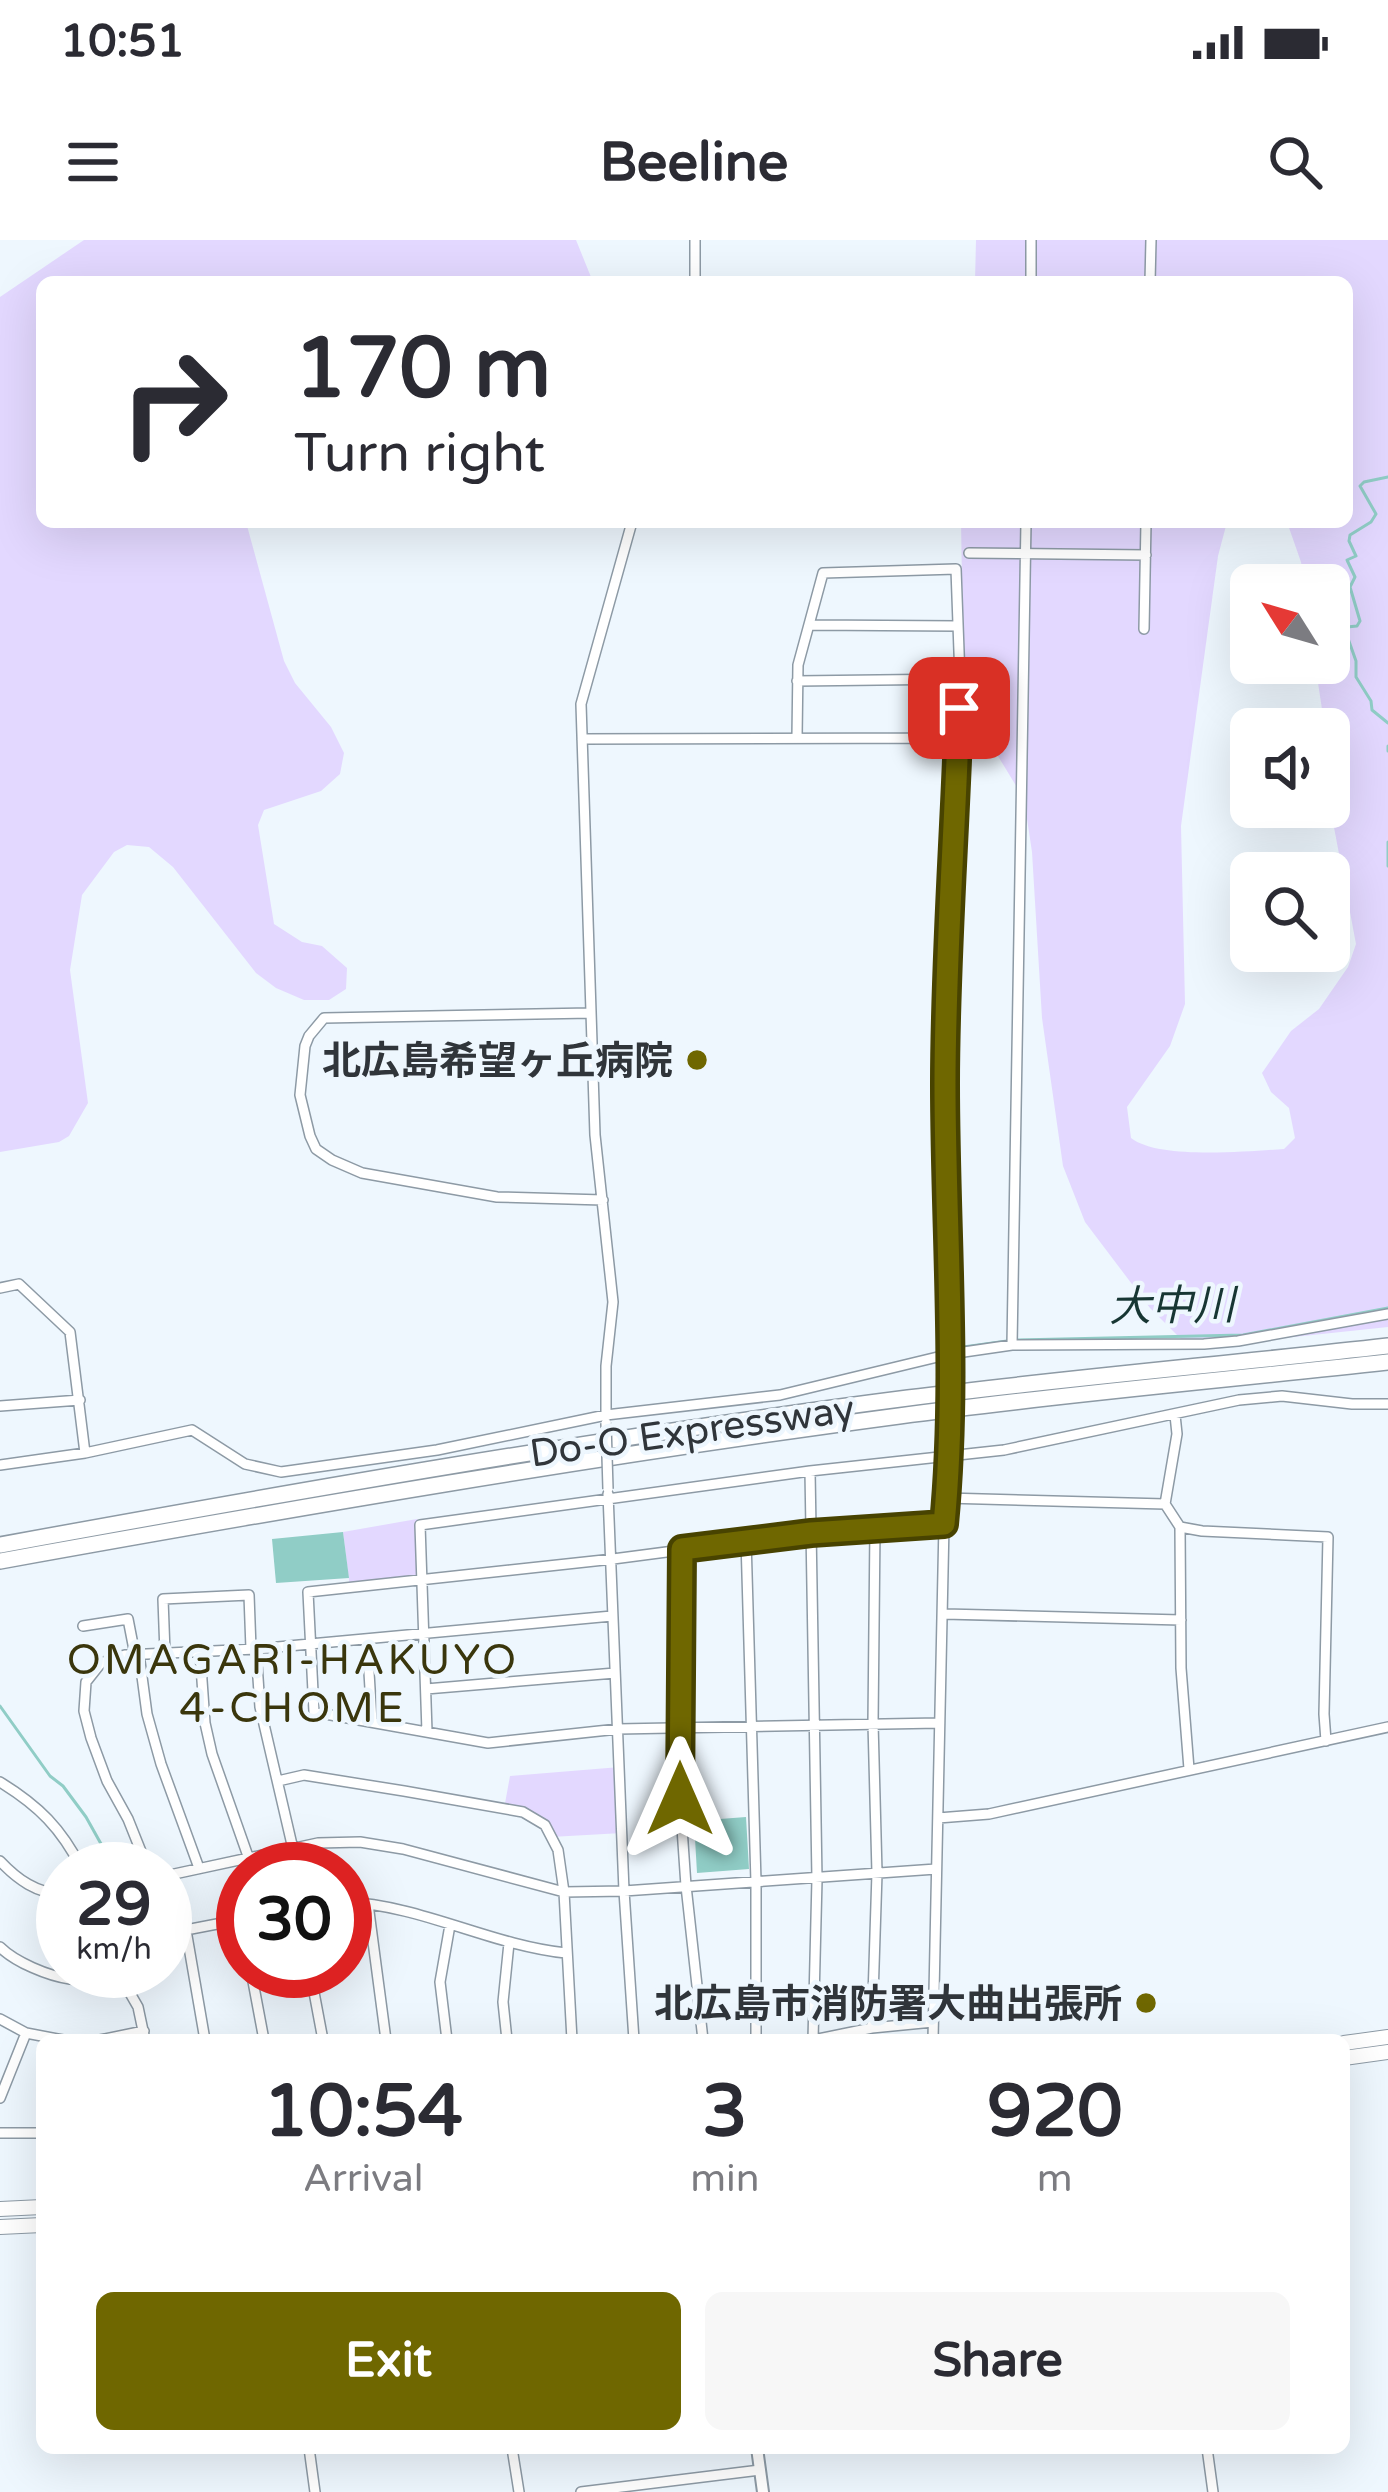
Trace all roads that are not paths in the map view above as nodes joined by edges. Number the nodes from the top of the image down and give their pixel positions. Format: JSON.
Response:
{"nodes":[{"id":1,"x":695,"y":240,"type":"edge"},
{"id":2,"x":1031,"y":240,"type":"edge"},
{"id":3,"x":1150,"y":240,"type":"edge"},
{"id":4,"x":695,"y":276,"type":"edge"},
{"id":5,"x":1030,"y":276,"type":"edge"},
{"id":6,"x":1150,"y":276,"type":"edge"},
{"id":7,"x":630,"y":528,"type":"edge"},
{"id":8,"x":1026,"y":528,"type":"edge"},
{"id":9,"x":1146,"y":528,"type":"edge"},
{"id":10,"x":969,"y":553,"type":"dead end"},
{"id":11,"x":1025,"y":554,"type":"junction"},
{"id":12,"x":1145,"y":555,"type":"junction"},
{"id":13,"x":809,"y":625,"type":"junction"},
{"id":14,"x":958,"y":626,"type":"junction"},
{"id":15,"x":1144,"y":629,"type":"dead end"},
{"id":16,"x":960,"y":679,"type":"junction"},
{"id":17,"x":797,"y":681,"type":"junction"},
{"id":18,"x":797,"y":737,"type":"junction"},
{"id":19,"x":958,"y":738,"type":"junction"},
{"id":20,"x":582,"y":739,"type":"junction"},
{"id":21,"x":590,"y":1013,"type":"junction"},
{"id":22,"x":603,"y":1200,"type":"junction"},
{"id":23,"x":0,"y":1288,"type":"edge"},
{"id":24,"x":1388,"y":1314,"type":"edge"},
{"id":25,"x":1012,"y":1345,"type":"junction"},
{"id":26,"x":1388,"y":1346,"type":"edge"},
{"id":27,"x":950,"y":1359,"type":"junction"},
{"id":28,"x":1388,"y":1362,"type":"edge"},
{"id":29,"x":80,"y":1400,"type":"junction"},
{"id":30,"x":1388,"y":1404,"type":"edge"},
{"id":31,"x":0,"y":1406,"type":"edge"},
{"id":32,"x":1175,"y":1415,"type":"junction"},
{"id":33,"x":606,"y":1419,"type":"junction"},
{"id":34,"x":85,"y":1453,"type":"junction"},
{"id":35,"x":950,"y":1454,"type":"junction"},
{"id":36,"x":0,"y":1465,"type":"edge"},
{"id":37,"x":810,"y":1471,"type":"junction"},
{"id":38,"x":608,"y":1494,"type":"junction"},
{"id":39,"x":946,"y":1498,"type":"junction"},
{"id":40,"x":1165,"y":1504,"type":"junction"},
{"id":41,"x":944,"y":1524,"type":"junction"},
{"id":42,"x":1180,"y":1527,"type":"junction"},
{"id":43,"x":875,"y":1528,"type":"junction"},
{"id":44,"x":811,"y":1533,"type":"junction"},
{"id":45,"x":746,"y":1540,"type":"junction"},
{"id":46,"x":0,"y":1545,"type":"edge"},
{"id":47,"x":682,"y":1549,"type":"junction"},
{"id":48,"x":613,"y":1559,"type":"junction"},
{"id":49,"x":0,"y":1561,"type":"edge"},
{"id":50,"x":421,"y":1580,"type":"junction"},
{"id":51,"x":944,"y":1614,"type":"junction"},
{"id":52,"x":612,"y":1616,"type":"junction"},
{"id":53,"x":1181,"y":1620,"type":"junction"},
{"id":54,"x":83,"y":1626,"type":"dead end"},
{"id":55,"x":424,"y":1634,"type":"junction"},
{"id":56,"x":368,"y":1639,"type":"junction"},
{"id":57,"x":310,"y":1644,"type":"junction"},
{"id":58,"x":254,"y":1649,"type":"junction"},
{"id":59,"x":200,"y":1652,"type":"junction"},
{"id":60,"x":166,"y":1653,"type":"junction"},
{"id":61,"x":137,"y":1654,"type":"junction"},
{"id":62,"x":615,"y":1673,"type":"junction"},
{"id":63,"x":426,"y":1689,"type":"junction"},
{"id":64,"x":372,"y":1722,"type":"junction"},
{"id":65,"x":873,"y":1723,"type":"junction"},
{"id":66,"x":939,"y":1723,"type":"junction"},
{"id":67,"x":812,"y":1724,"type":"junction"},
{"id":68,"x":751,"y":1725,"type":"junction"},
{"id":69,"x":680,"y":1727,"type":"junction"},
{"id":70,"x":1388,"y":1727,"type":"edge"},
{"id":71,"x":618,"y":1729,"type":"junction"},
{"id":72,"x":427,"y":1732,"type":"junction"},
{"id":73,"x":1326,"y":1741,"type":"junction"},
{"id":74,"x":1189,"y":1769,"type":"junction"},
{"id":75,"x":278,"y":1781,"type":"junction"},
{"id":76,"x":0,"y":1782,"type":"edge"},
{"id":77,"x":938,"y":1818,"type":"junction"},
{"id":78,"x":67,"y":1842,"type":"edge"},
{"id":79,"x":137,"y":1842,"type":"edge"},
{"id":80,"x":244,"y":1842,"type":"edge"},
{"id":81,"x":291,"y":1842,"type":"edge"},
{"id":82,"x":372,"y":1844,"type":"edge"},
{"id":83,"x":0,"y":1861,"type":"edge"},
{"id":84,"x":216,"y":1865,"type":"edge"},
{"id":85,"x":199,"y":1868,"type":"junction"},
{"id":86,"x":936,"y":1869,"type":"junction"},
{"id":87,"x":192,"y":1870,"type":"edge"},
{"id":88,"x":877,"y":1873,"type":"junction"},
{"id":89,"x":817,"y":1879,"type":"junction"},
{"id":90,"x":755,"y":1882,"type":"junction"},
{"id":91,"x":686,"y":1886,"type":"junction"},
{"id":92,"x":36,"y":1888,"type":"edge"},
{"id":93,"x":624,"y":1891,"type":"junction"},
{"id":94,"x":564,"y":1892,"type":"junction"},
{"id":95,"x":372,"y":1905,"type":"edge"},
{"id":96,"x":450,"y":1925,"type":"junction"},
{"id":97,"x":372,"y":1934,"type":"edge"},
{"id":98,"x":509,"y":1943,"type":"junction"},
{"id":99,"x":0,"y":1947,"type":"edge"},
{"id":100,"x":566,"y":1953,"type":"junction"},
{"id":101,"x":192,"y":1963,"type":"edge"},
{"id":102,"x":36,"y":1968,"type":"edge"},
{"id":103,"x":133,"y":1998,"type":"edge"},
{"id":104,"x":256,"y":1998,"type":"edge"},
{"id":105,"x":315,"y":1998,"type":"edge"},
{"id":106,"x":0,"y":2019,"type":"edge"},
{"id":107,"x":933,"y":2022,"type":"junction"},
{"id":108,"x":872,"y":2028,"type":"junction"},
{"id":109,"x":26,"y":2033,"type":"junction"},
{"id":110,"x":144,"y":2034,"type":"edge"},
{"id":111,"x":205,"y":2034,"type":"edge"},
{"id":112,"x":263,"y":2034,"type":"edge"},
{"id":113,"x":322,"y":2034,"type":"edge"},
{"id":114,"x":385,"y":2034,"type":"edge"},
{"id":115,"x":446,"y":2034,"type":"edge"},
{"id":116,"x":506,"y":2034,"type":"edge"},
{"id":117,"x":572,"y":2034,"type":"edge"},
{"id":118,"x":634,"y":2034,"type":"edge"},
{"id":119,"x":703,"y":2034,"type":"edge"},
{"id":120,"x":756,"y":2034,"type":"edge"},
{"id":121,"x":813,"y":2034,"type":"edge"},
{"id":122,"x":842,"y":2034,"type":"edge"},
{"id":123,"x":933,"y":2034,"type":"edge"},
{"id":124,"x":36,"y":2035,"type":"edge"},
{"id":125,"x":1388,"y":2037,"type":"edge"},
{"id":126,"x":1350,"y":2042,"type":"edge"},
{"id":127,"x":1388,"y":2052,"type":"edge"},
{"id":128,"x":1350,"y":2056,"type":"edge"},
{"id":129,"x":0,"y":2098,"type":"edge"},
{"id":130,"x":0,"y":2133,"type":"edge"},
{"id":131,"x":36,"y":2133,"type":"edge"},
{"id":132,"x":36,"y":2207,"type":"edge"},
{"id":133,"x":0,"y":2209,"type":"edge"},
{"id":134,"x":36,"y":2224,"type":"edge"},
{"id":135,"x":0,"y":2227,"type":"edge"},
{"id":136,"x":310,"y":2454,"type":"edge"},
{"id":137,"x":513,"y":2454,"type":"edge"},
{"id":138,"x":758,"y":2454,"type":"edge"},
{"id":139,"x":1208,"y":2454,"type":"edge"},
{"id":140,"x":760,"y":2470,"type":"junction"},
{"id":141,"x":315,"y":2492,"type":"edge"},
{"id":142,"x":519,"y":2492,"type":"edge"},
{"id":143,"x":581,"y":2492,"type":"edge"},
{"id":144,"x":763,"y":2492,"type":"edge"},
{"id":145,"x":1214,"y":2492,"type":"edge"}],
"edges":[{"from":1,"to":4,"type":"street"},
{"from":2,"to":5,"type":"street"},
{"from":3,"to":6,"type":"street"},
{"from":7,"to":20,"type":"street"},
{"from":8,"to":11,"type":"street"},
{"from":9,"to":12,"type":"street"},
{"from":10,"to":11,"type":"street"},
{"from":11,"to":12,"type":"street"},
{"from":11,"to":25,"type":"street"},
{"from":12,"to":15,"type":"street"},
{"from":13,"to":14,"type":"street"},
{"from":13,"to":14,"type":"street"},
{"from":13,"to":17,"type":"street"},
{"from":14,"to":16,"type":"street"},
{"from":16,"to":17,"type":"street"},
{"from":16,"to":19,"type":"street"},
{"from":17,"to":18,"type":"street"},
{"from":18,"to":19,"type":"street"},
{"from":18,"to":20,"type":"street"},
{"from":19,"to":27,"type":"street"},
{"from":20,"to":21,"type":"street"},
{"from":21,"to":22,"type":"street"},
{"from":21,"to":22,"type":"street"},
{"from":22,"to":33,"type":"street"},
{"from":23,"to":29,"type":"street"},
{"from":24,"to":25,"type":"street"},
{"from":25,"to":27,"type":"street"},
{"from":26,"to":46,"type":"highway","name":"Do-O Expressway"},
{"from":27,"to":33,"type":"street"},
{"from":27,"to":35,"type":"street","bridge":true},
{"from":28,"to":49,"type":"highway","name":"Do-O Expressway"},
{"from":29,"to":31,"type":"street"},
{"from":29,"to":34,"type":"street"},
{"from":30,"to":32,"type":"street"},
{"from":32,"to":35,"type":"street"},
{"from":32,"to":40,"type":"street"},
{"from":33,"to":34,"type":"street"},
{"from":33,"to":38,"type":"street","bridge":true},
{"from":34,"to":36,"type":"street"},
{"from":35,"to":37,"type":"street"},
{"from":35,"to":39,"type":"street"},
{"from":37,"to":38,"type":"street"},
{"from":37,"to":44,"type":"street"},
{"from":38,"to":48,"type":"street"},
{"from":38,"to":50,"type":"street"},
{"from":39,"to":40,"type":"street"},
{"from":39,"to":41,"type":"street"},
{"from":40,"to":42,"type":"street"},
{"from":41,"to":43,"type":"street"},
{"from":41,"to":51,"type":"street"},
{"from":42,"to":53,"type":"street"},
{"from":42,"to":73,"type":"street"},
{"from":43,"to":44,"type":"street"},
{"from":43,"to":65,"type":"street"},
{"from":44,"to":45,"type":"street"},
{"from":44,"to":67,"type":"street"},
{"from":45,"to":47,"type":"street"},
{"from":45,"to":68,"type":"street"},
{"from":47,"to":48,"type":"street"},
{"from":47,"to":69,"type":"street"},
{"from":48,"to":50,"type":"street"},
{"from":48,"to":52,"type":"street"},
{"from":50,"to":55,"type":"street"},
{"from":50,"to":57,"type":"street"},
{"from":51,"to":53,"type":"street"},
{"from":51,"to":66,"type":"street"},
{"from":52,"to":55,"type":"street"},
{"from":52,"to":62,"type":"street"},
{"from":53,"to":74,"type":"street"},
{"from":54,"to":61,"type":"street"},
{"from":55,"to":56,"type":"street"},
{"from":55,"to":63,"type":"street"},
{"from":56,"to":57,"type":"street"},
{"from":56,"to":64,"type":"street"},
{"from":57,"to":58,"type":"street"},
{"from":57,"to":64,"type":"street"},
{"from":58,"to":59,"type":"street"},
{"from":58,"to":60,"type":"street"},
{"from":58,"to":75,"type":"street"},
{"from":59,"to":60,"type":"street"},
{"from":59,"to":80,"type":"street"},
{"from":60,"to":61,"type":"street"},
{"from":61,"to":79,"type":"street"},
{"from":61,"to":85,"type":"street"},
{"from":62,"to":63,"type":"street"},
{"from":62,"to":71,"type":"street"},
{"from":63,"to":72,"type":"street"},
{"from":64,"to":72,"type":"street"},
{"from":65,"to":66,"type":"street"},
{"from":65,"to":67,"type":"street"},
{"from":65,"to":88,"type":"street"},
{"from":66,"to":77,"type":"street"},
{"from":67,"to":68,"type":"street"},
{"from":67,"to":89,"type":"street"},
{"from":68,"to":69,"type":"street"},
{"from":68,"to":90,"type":"street"},
{"from":69,"to":71,"type":"street"},
{"from":69,"to":91,"type":"street"},
{"from":70,"to":73,"type":"street"},
{"from":71,"to":72,"type":"street"},
{"from":71,"to":93,"type":"street"},
{"from":73,"to":74,"type":"street"},
{"from":74,"to":77,"type":"street"},
{"from":75,"to":81,"type":"street"},
{"from":75,"to":94,"type":"street"},
{"from":76,"to":78,"type":"street"},
{"from":77,"to":86,"type":"street"},
{"from":82,"to":94,"type":"street"},
{"from":83,"to":92,"type":"street"},
{"from":84,"to":85,"type":"street"},
{"from":85,"to":87,"type":"street"},
{"from":86,"to":88,"type":"street"},
{"from":86,"to":107,"type":"street"},
{"from":88,"to":89,"type":"street"},
{"from":88,"to":108,"type":"street"},
{"from":89,"to":90,"type":"street"},
{"from":89,"to":121,"type":"street"},
{"from":90,"to":91,"type":"street"},
{"from":90,"to":120,"type":"street"},
{"from":91,"to":93,"type":"street"},
{"from":91,"to":119,"type":"street"},
{"from":93,"to":94,"type":"street"},
{"from":93,"to":118,"type":"street"},
{"from":94,"to":100,"type":"street"},
{"from":95,"to":96,"type":"street"},
{"from":96,"to":98,"type":"street"},
{"from":96,"to":115,"type":"street"},
{"from":97,"to":114,"type":"street"},
{"from":98,"to":100,"type":"street"},
{"from":98,"to":116,"type":"street"},
{"from":99,"to":102,"type":"street"},
{"from":100,"to":117,"type":"street"},
{"from":101,"to":111,"type":"street"},
{"from":103,"to":110,"type":"street"},
{"from":104,"to":112,"type":"street"},
{"from":105,"to":113,"type":"street"},
{"from":106,"to":109,"type":"street"},
{"from":107,"to":108,"type":"street"},
{"from":107,"to":123,"type":"street"},
{"from":108,"to":122,"type":"street"},
{"from":109,"to":124,"type":"street"},
{"from":109,"to":129,"type":"street"},
{"from":125,"to":126,"type":"highway"},
{"from":127,"to":128,"type":"highway"},
{"from":130,"to":131,"type":"street"},
{"from":132,"to":133,"type":"highway"},
{"from":134,"to":135,"type":"highway"},
{"from":136,"to":141,"type":"street"},
{"from":137,"to":142,"type":"street"},
{"from":138,"to":140,"type":"street"},
{"from":139,"to":145,"type":"street"},
{"from":140,"to":143,"type":"street"},
{"from":140,"to":144,"type":"street"}]}
